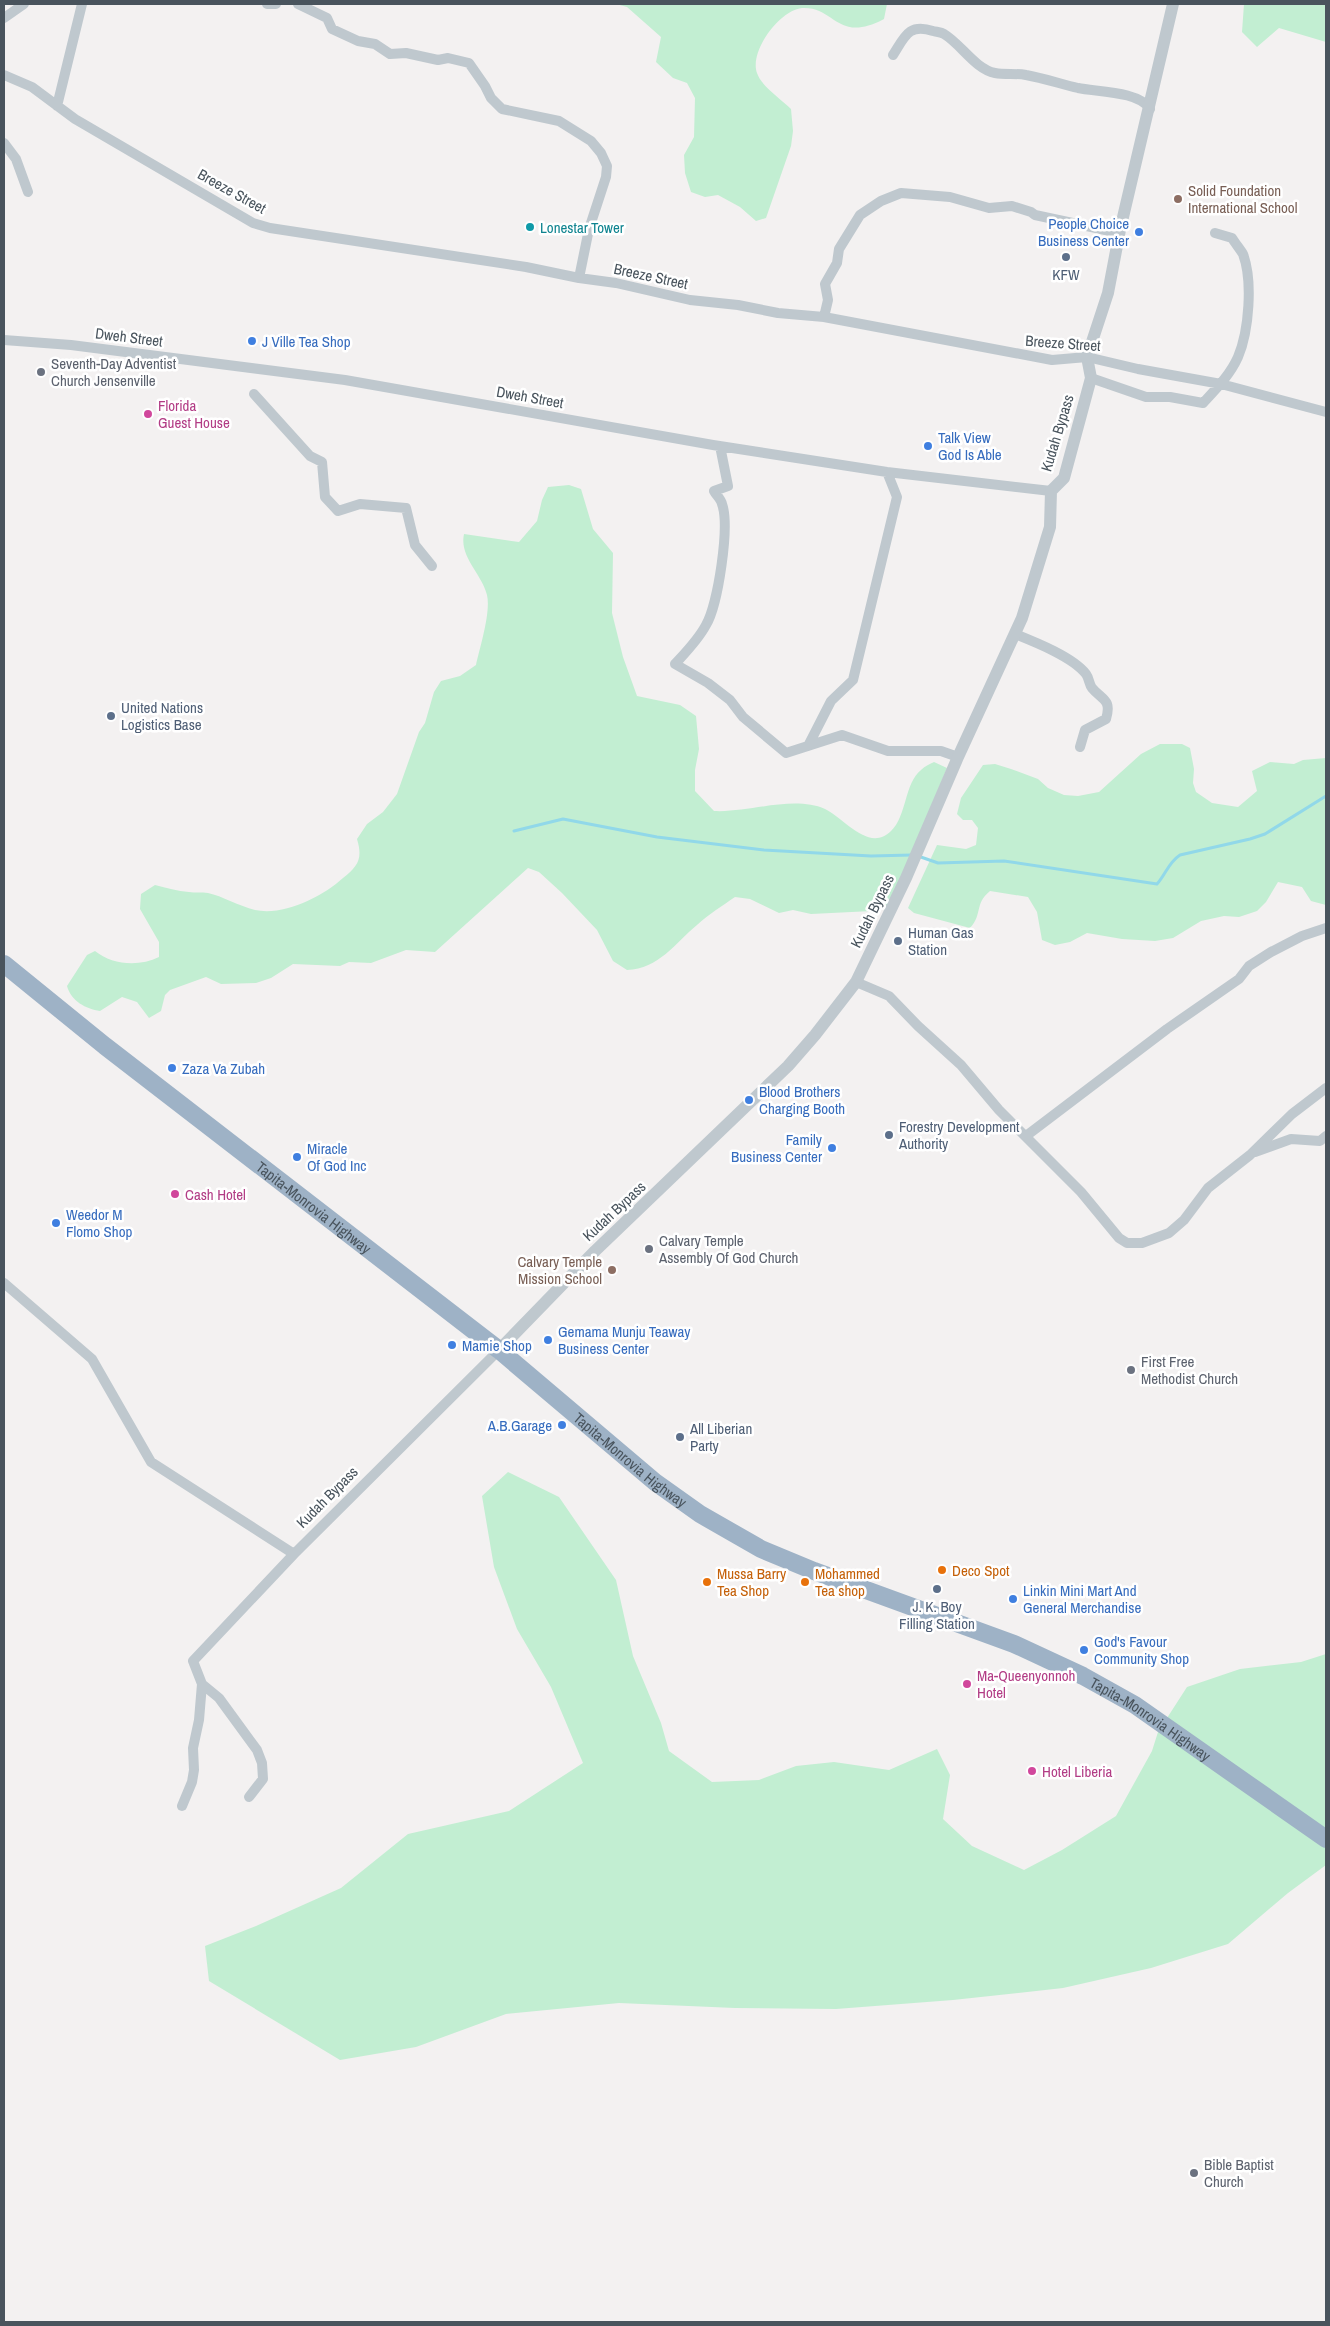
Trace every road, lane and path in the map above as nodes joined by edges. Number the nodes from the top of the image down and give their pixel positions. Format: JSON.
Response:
{"nodes":[{"id":1,"x":24,"y":4,"type":"edge"},
{"id":2,"x":82,"y":4,"type":"edge"},
{"id":3,"x":267,"y":4,"type":"edge"},
{"id":4,"x":276,"y":4,"type":"edge"},
{"id":5,"x":298,"y":4,"type":"edge"},
{"id":6,"x":1173,"y":4,"type":"edge"},
{"id":7,"x":4,"y":18,"type":"edge"},
{"id":8,"x":893,"y":54,"type":"dead end"},
{"id":9,"x":4,"y":75,"type":"edge"},
{"id":10,"x":57,"y":106,"type":"junction"},
{"id":11,"x":1150,"y":109,"type":"junction"},
{"id":12,"x":4,"y":142,"type":"edge"},
{"id":13,"x":28,"y":192,"type":"dead end"},
{"id":14,"x":1120,"y":230,"type":"junction"},
{"id":15,"x":1215,"y":233,"type":"dead end"},
{"id":16,"x":579,"y":278,"type":"junction"},
{"id":17,"x":824,"y":317,"type":"junction"},
{"id":18,"x":4,"y":340,"type":"edge"},
{"id":19,"x":1087,"y":357,"type":"junction"},
{"id":20,"x":1091,"y":378,"type":"junction"},
{"id":21,"x":1221,"y":384,"type":"junction"},
{"id":22,"x":254,"y":394,"type":"dead end"},
{"id":23,"x":1326,"y":412,"type":"edge"},
{"id":24,"x":720,"y":446,"type":"junction"},
{"id":25,"x":887,"y":472,"type":"junction"},
{"id":26,"x":1051,"y":491,"type":"junction"},
{"id":27,"x":432,"y":566,"type":"dead end"},
{"id":28,"x":1015,"y":634,"type":"junction"},
{"id":29,"x":808,"y":746,"type":"junction"},
{"id":30,"x":1080,"y":747,"type":"dead end"},
{"id":31,"x":958,"y":757,"type":"junction"},
{"id":32,"x":1326,"y":928,"type":"edge"},
{"id":33,"x":4,"y":964,"type":"edge"},
{"id":34,"x":856,"y":982,"type":"junction"},
{"id":35,"x":1326,"y":1088,"type":"edge"},
{"id":36,"x":1026,"y":1136,"type":"junction"},
{"id":37,"x":1326,"y":1136,"type":"edge"},
{"id":38,"x":1250,"y":1155,"type":"junction"},
{"id":39,"x":4,"y":1283,"type":"edge"},
{"id":40,"x":499,"y":1350,"type":"junction"},
{"id":41,"x":294,"y":1554,"type":"junction"},
{"id":42,"x":202,"y":1684,"type":"junction"},
{"id":43,"x":249,"y":1797,"type":"dead end"},
{"id":44,"x":182,"y":1806,"type":"dead end"},
{"id":45,"x":1326,"y":1839,"type":"edge"}],
"edges":[{"from":1,"to":7,"type":"street"},
{"from":2,"to":10,"type":"street"},
{"from":3,"to":4,"type":"street"},
{"from":5,"to":16,"type":"street"},
{"from":6,"to":11,"type":"street","name":"Kudah Bypass"},
{"from":8,"to":11,"type":"street"},
{"from":9,"to":10,"type":"street","name":"Breeze Street"},
{"from":10,"to":16,"type":"street","name":"Breeze Street"},
{"from":11,"to":14,"type":"street","name":"Kudah Bypass"},
{"from":12,"to":13,"type":"street"},
{"from":14,"to":17,"type":"street"},
{"from":14,"to":19,"type":"street","name":"Kudah Bypass"},
{"from":15,"to":21,"type":"street"},
{"from":16,"to":17,"type":"street","name":"Breeze Street"},
{"from":17,"to":19,"type":"street","name":"Breeze Street"},
{"from":18,"to":24,"type":"street","name":"Dweh Street"},
{"from":19,"to":20,"type":"street","name":"Kudah Bypass"},
{"from":19,"to":21,"type":"street","name":"Breeze Street"},
{"from":20,"to":21,"type":"street"},
{"from":20,"to":26,"type":"street","name":"Kudah Bypass"},
{"from":21,"to":23,"type":"street","name":"Breeze Street"},
{"from":22,"to":27,"type":"street"},
{"from":24,"to":25,"type":"street","name":"Dweh Street"},
{"from":24,"to":29,"type":"street"},
{"from":25,"to":26,"type":"street","name":"Dweh Street"},
{"from":25,"to":29,"type":"street"},
{"from":26,"to":28,"type":"street","name":"Kudah Bypass"},
{"from":28,"to":30,"type":"street"},
{"from":28,"to":31,"type":"street","name":"Kudah Bypass"},
{"from":29,"to":31,"type":"street"},
{"from":31,"to":34,"type":"street","name":"Kudah Bypass"},
{"from":32,"to":36,"type":"street"},
{"from":33,"to":40,"type":"highway","name":"Tapita-Monrovia Highway"},
{"from":34,"to":36,"type":"street"},
{"from":34,"to":40,"type":"street","name":"Kudah Bypass"},
{"from":35,"to":38,"type":"street"},
{"from":36,"to":38,"type":"street"},
{"from":37,"to":38,"type":"street"},
{"from":39,"to":41,"type":"street"},
{"from":40,"to":41,"type":"street","name":"Kudah Bypass"},
{"from":40,"to":45,"type":"highway","name":"Tapita-Monrovia Highway"},
{"from":41,"to":42,"type":"street","name":"Kudah Bypass"},
{"from":42,"to":43,"type":"street"},
{"from":42,"to":44,"type":"street"}]}
